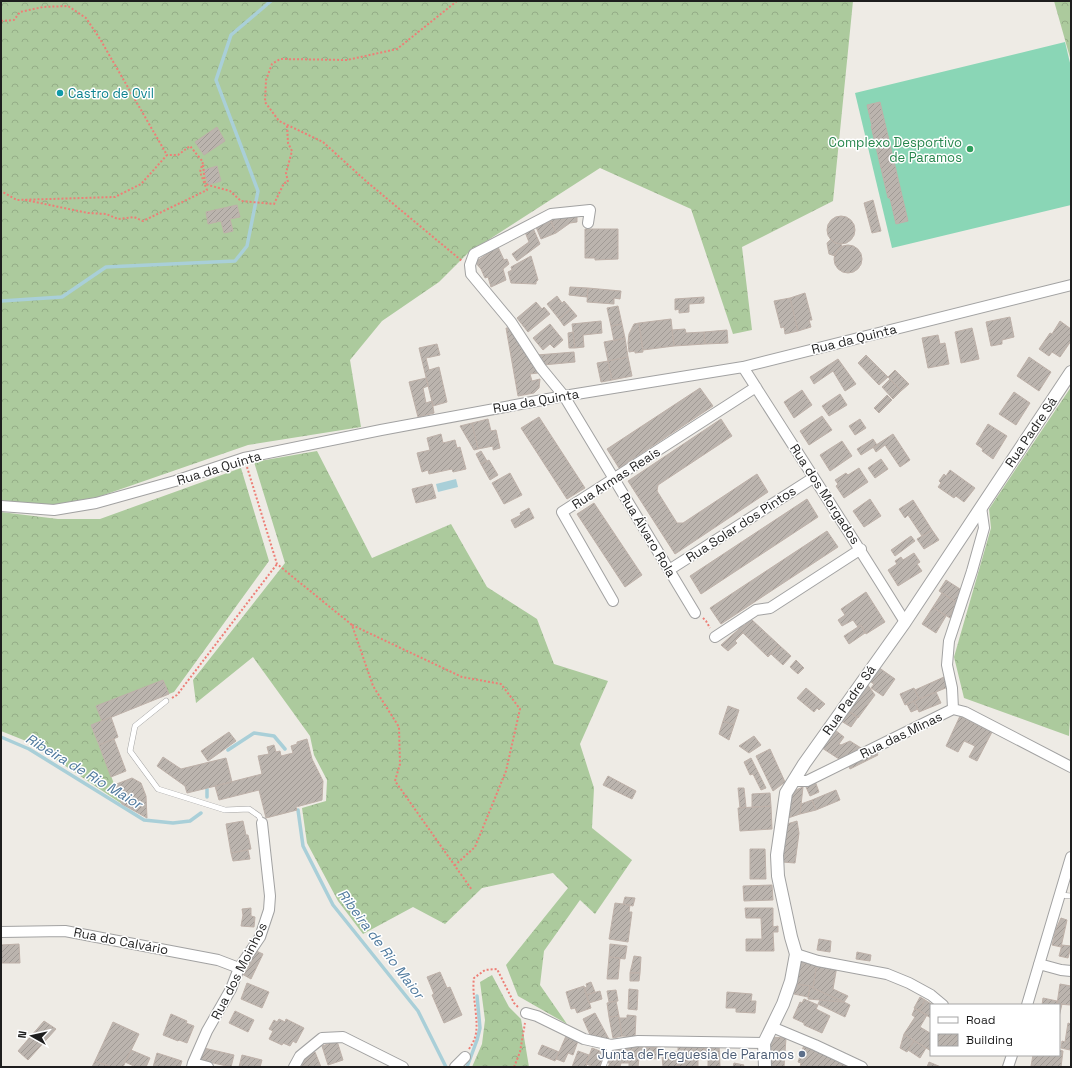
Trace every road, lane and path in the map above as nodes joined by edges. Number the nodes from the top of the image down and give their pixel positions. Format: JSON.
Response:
{"nodes":[{"id":1,"x":457,"y":1,"type":"edge"},
{"id":2,"x":1,"y":21,"type":"edge"},
{"id":3,"x":287,"y":125,"type":"junction"},
{"id":4,"x":167,"y":155,"type":"junction"},
{"id":5,"x":205,"y":183,"type":"junction"},
{"id":6,"x":1,"y":191,"type":"edge"},
{"id":7,"x":17,"y":200,"type":"junction"},
{"id":8,"x":588,"y":223,"type":"dead end"},
{"id":9,"x":470,"y":265,"type":"junction"},
{"id":10,"x":1071,"y":285,"type":"edge"},
{"id":11,"x":743,"y":367,"type":"junction"},
{"id":12,"x":1071,"y":372,"type":"edge"},
{"id":13,"x":756,"y":388,"type":"junction"},
{"id":14,"x":564,"y":396,"type":"junction"},
{"id":15,"x":244,"y":458,"type":"junction"},
{"id":16,"x":813,"y":478,"type":"junction"},
{"id":17,"x":614,"y":479,"type":"junction"},
{"id":18,"x":1,"y":506,"type":"edge"},
{"id":19,"x":981,"y":507,"type":"junction"},
{"id":20,"x":861,"y":550,"type":"junction"},
{"id":21,"x":277,"y":564,"type":"junction"},
{"id":22,"x":669,"y":570,"type":"junction"},
{"id":23,"x":614,"y":601,"type":"dead end"},
{"id":24,"x":695,"y":612,"type":"joint"},
{"id":25,"x":905,"y":622,"type":"junction"},
{"id":26,"x":352,"y":625,"type":"junction"},
{"id":27,"x":715,"y":637,"type":"joint"},
{"id":28,"x":166,"y":701,"type":"joint"},
{"id":29,"x":953,"y":708,"type":"junction"},
{"id":30,"x":1071,"y":767,"type":"edge"},
{"id":31,"x":794,"y":781,"type":"junction"},
{"id":32,"x":262,"y":823,"type":"joint"},
{"id":33,"x":1071,"y":857,"type":"edge"},
{"id":34,"x":454,"y":866,"type":"junction"},
{"id":35,"x":472,"y":890,"type":"dead end"},
{"id":36,"x":1060,"y":895,"type":"junction"},
{"id":37,"x":1071,"y":896,"type":"edge"},
{"id":38,"x":1,"y":932,"type":"edge"},
{"id":39,"x":796,"y":954,"type":"junction"},
{"id":40,"x":1039,"y":964,"type":"junction"},
{"id":41,"x":239,"y":968,"type":"junction"},
{"id":42,"x":1071,"y":971,"type":"edge"},
{"id":43,"x":942,"y":1004,"type":"edge"},
{"id":44,"x":1027,"y":1004,"type":"edge"},
{"id":45,"x":526,"y":1013,"type":"junction"},
{"id":46,"x":772,"y":1027,"type":"junction"},
{"id":47,"x":764,"y":1043,"type":"junction"},
{"id":48,"x":611,"y":1045,"type":"junction"},
{"id":49,"x":465,"y":1056,"type":"joint"},
{"id":50,"x":1012,"y":1056,"type":"edge"},
{"id":51,"x":192,"y":1065,"type":"edge"},
{"id":52,"x":455,"y":1066,"type":"edge"},
{"id":53,"x":208,"y":1067,"type":"edge"},
{"id":54,"x":294,"y":1067,"type":"edge"},
{"id":55,"x":403,"y":1067,"type":"edge"},
{"id":56,"x":514,"y":1067,"type":"edge"},
{"id":57,"x":603,"y":1067,"type":"edge"},
{"id":58,"x":765,"y":1067,"type":"edge"},
{"id":59,"x":862,"y":1067,"type":"edge"},
{"id":60,"x":1008,"y":1067,"type":"edge"}],
"edges":[{"from":1,"to":3,"type":"path"},
{"from":2,"to":4,"type":"path"},
{"from":3,"to":5,"type":"path"},
{"from":3,"to":9,"type":"path"},
{"from":4,"to":5,"type":"path"},
{"from":4,"to":7,"type":"path"},
{"from":5,"to":7,"type":"path"},
{"from":6,"to":7,"type":"path"},
{"from":8,"to":9,"type":"street"},
{"from":9,"to":14,"type":"street","name":"Rua Álvaro Rola"},
{"from":10,"to":11,"type":"street","name":"Rua da Quinta"},
{"from":11,"to":13,"type":"street","name":"Rua dos Morgados"},
{"from":11,"to":14,"type":"street","name":"Rua da Quinta"},
{"from":12,"to":19,"type":"street","name":"Rua Padre Sá"},
{"from":13,"to":16,"type":"street","name":"Rua dos Morgados"},
{"from":13,"to":17,"type":"street","name":"Rua Armas Reais"},
{"from":14,"to":15,"type":"street","name":"Rua da Quinta"},
{"from":14,"to":17,"type":"street","name":"Rua Álvaro Rola"},
{"from":15,"to":18,"type":"street","name":"Rua da Quinta"},
{"from":15,"to":21,"type":"path"},
{"from":16,"to":20,"type":"street","name":"Rua dos Morgados"},
{"from":16,"to":22,"type":"street","name":"Rua Solar dos Pintos"},
{"from":17,"to":22,"type":"street","name":"Rua Álvaro Rola"},
{"from":17,"to":23,"type":"street","name":"Rua Armas Reais"},
{"from":19,"to":25,"type":"street","name":"Rua Padre Sá"},
{"from":19,"to":29,"type":"street"},
{"from":20,"to":25,"type":"street","name":"Rua dos Morgados"},
{"from":20,"to":27,"type":"street"},
{"from":21,"to":26,"type":"path"},
{"from":21,"to":28,"type":"path"},
{"from":22,"to":24,"type":"street","name":"Rua Álvaro Rola"},
{"from":24,"to":27,"type":"path"},
{"from":25,"to":31,"type":"street","name":"Rua Padre Sá"},
{"from":26,"to":34,"type":"path"},
{"from":26,"to":34,"type":"path"},
{"from":28,"to":32,"type":"lane"},
{"from":29,"to":30,"type":"street","name":"Rua das Minas"},
{"from":29,"to":31,"type":"street","name":"Rua das Minas"},
{"from":31,"to":39,"type":"street","name":"Rua Padre Sá"},
{"from":32,"to":41,"type":"street","name":"Rua dos Moinhos"},
{"from":33,"to":36,"type":"street"},
{"from":34,"to":35,"type":"path"},
{"from":36,"to":37,"type":"lane"},
{"from":36,"to":40,"type":"street"},
{"from":38,"to":41,"type":"street","name":"Rua do Calvário"},
{"from":39,"to":43,"type":"street"},
{"from":39,"to":46,"type":"street","name":"Rua Padre Sá"},
{"from":40,"to":42,"type":"street"},
{"from":40,"to":44,"type":"street"},
{"from":41,"to":51,"type":"street","name":"Rua dos Moinhos"},
{"from":45,"to":48,"type":"street"},
{"from":45,"to":49,"type":"path"},
{"from":45,"to":56,"type":"path"},
{"from":46,"to":47,"type":"street","name":"Rua Padre Sá"},
{"from":46,"to":59,"type":"street"},
{"from":47,"to":48,"type":"street"},
{"from":47,"to":58,"type":"street","name":"Rua Padre Sá"},
{"from":48,"to":57,"type":"lane"},
{"from":49,"to":52,"type":"street"},
{"from":50,"to":60,"type":"street"},
{"from":51,"to":53,"type":"street"},
{"from":54,"to":55,"type":"street"}]}
